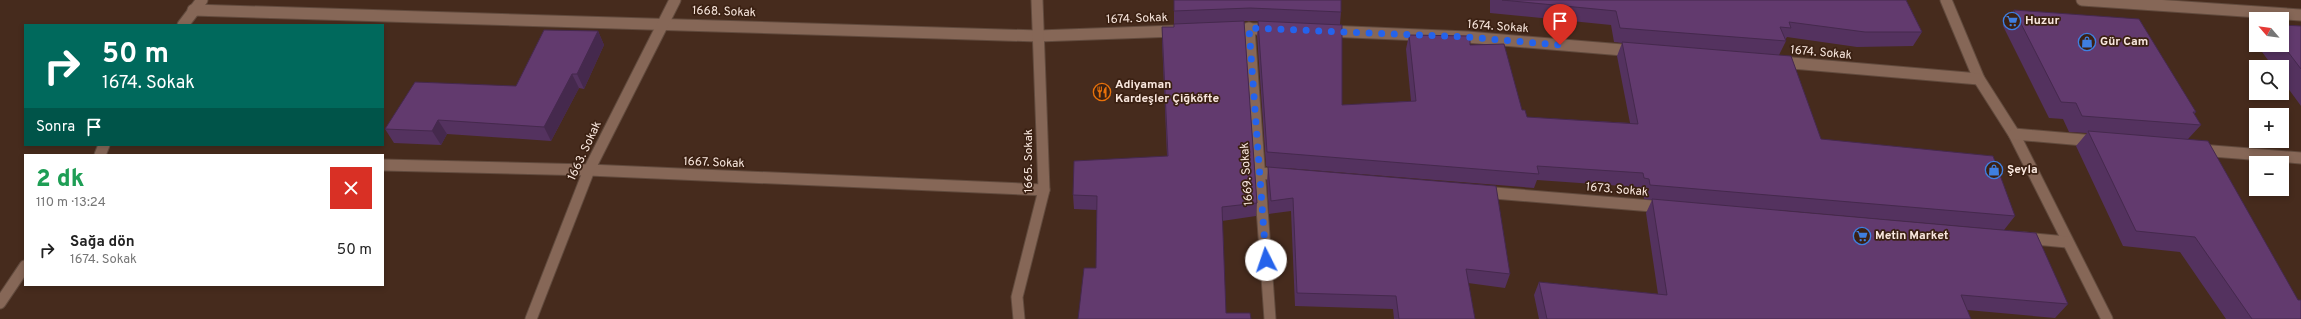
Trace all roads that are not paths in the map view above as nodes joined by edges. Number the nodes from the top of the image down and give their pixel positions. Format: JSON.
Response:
{"nodes":[{"id":1,"x":202,"y":0,"type":"edge"},
{"id":2,"x":675,"y":0,"type":"edge"},
{"id":3,"x":1036,"y":0,"type":"edge"},
{"id":4,"x":1946,"y":0,"type":"edge"},
{"id":5,"x":2082,"y":0,"type":"edge"},
{"id":6,"x":193,"y":10,"type":"junction"},
{"id":7,"x":2301,"y":15,"type":"edge"},
{"id":8,"x":664,"y":23,"type":"junction"},
{"id":9,"x":184,"y":24,"type":"edge"},
{"id":10,"x":1249,"y":28,"type":"junction"},
{"id":11,"x":1218,"y":29,"type":"edge"},
{"id":12,"x":1280,"y":29,"type":"edge"},
{"id":13,"x":1187,"y":30,"type":"edge"},
{"id":14,"x":1319,"y":31,"type":"edge"},
{"id":15,"x":1038,"y":36,"type":"junction"},
{"id":16,"x":1648,"y":52,"type":"edge"},
{"id":17,"x":1766,"y":61,"type":"edge"},
{"id":18,"x":1979,"y":79,"type":"junction"},
{"id":19,"x":2014,"y":134,"type":"junction"},
{"id":20,"x":2107,"y":142,"type":"edge"},
{"id":21,"x":2192,"y":149,"type":"edge"},
{"id":22,"x":2301,"y":158,"type":"edge"},
{"id":23,"x":384,"y":165,"type":"edge"},
{"id":24,"x":589,"y":170,"type":"junction"},
{"id":25,"x":1260,"y":173,"type":"junction"},
{"id":26,"x":1295,"y":176,"type":"edge"},
{"id":27,"x":1044,"y":190,"type":"junction"},
{"id":28,"x":1470,"y":191,"type":"edge"},
{"id":29,"x":1677,"y":208,"type":"edge"},
{"id":30,"x":2011,"y":237,"type":"edge"},
{"id":31,"x":2067,"y":242,"type":"junction"},
{"id":32,"x":24,"y":267,"type":"edge"},
{"id":33,"x":0,"y":303,"type":"edge"},
{"id":34,"x":530,"y":319,"type":"edge"},
{"id":35,"x":1019,"y":319,"type":"edge"},
{"id":36,"x":1270,"y":319,"type":"edge"},
{"id":37,"x":2107,"y":319,"type":"edge"}],
"edges":[{"from":1,"to":6,"type":"street"},
{"from":2,"to":8,"type":"street","name":"1663. Sokak"},
{"from":3,"to":15,"type":"street","name":"1665. Sokak"},
{"from":4,"to":18,"type":"street"},
{"from":5,"to":7,"type":"street"},
{"from":6,"to":8,"type":"street","name":"1668. Sokak"},
{"from":6,"to":9,"type":"street"},
{"from":8,"to":15,"type":"street","name":"1668. Sokak"},
{"from":8,"to":24,"type":"street","name":"1663. Sokak"},
{"from":10,"to":11,"type":"street"},
{"from":10,"to":12,"type":"street"},
{"from":10,"to":25,"type":"street","name":"1669. Sokak"},
{"from":13,"to":15,"type":"street","name":"1674. Sokak"},
{"from":14,"to":16,"type":"street","name":"1674. Sokak"},
{"from":15,"to":27,"type":"street","name":"1665. Sokak"},
{"from":17,"to":18,"type":"street","name":"1674. Sokak"},
{"from":18,"to":19,"type":"street"},
{"from":19,"to":20,"type":"street"},
{"from":19,"to":31,"type":"street"},
{"from":21,"to":22,"type":"street"},
{"from":23,"to":24,"type":"street","name":"1667. Sokak"},
{"from":24,"to":27,"type":"street","name":"1667. Sokak"},
{"from":24,"to":34,"type":"street","name":"1663. Sokak"},
{"from":25,"to":26,"type":"street"},
{"from":25,"to":36,"type":"street","name":"1669. Sokak"},
{"from":27,"to":35,"type":"street","name":"1665. Sokak"},
{"from":28,"to":29,"type":"street","name":"1673. Sokak"},
{"from":30,"to":31,"type":"street"},
{"from":31,"to":37,"type":"street"},
{"from":32,"to":33,"type":"street"}]}
